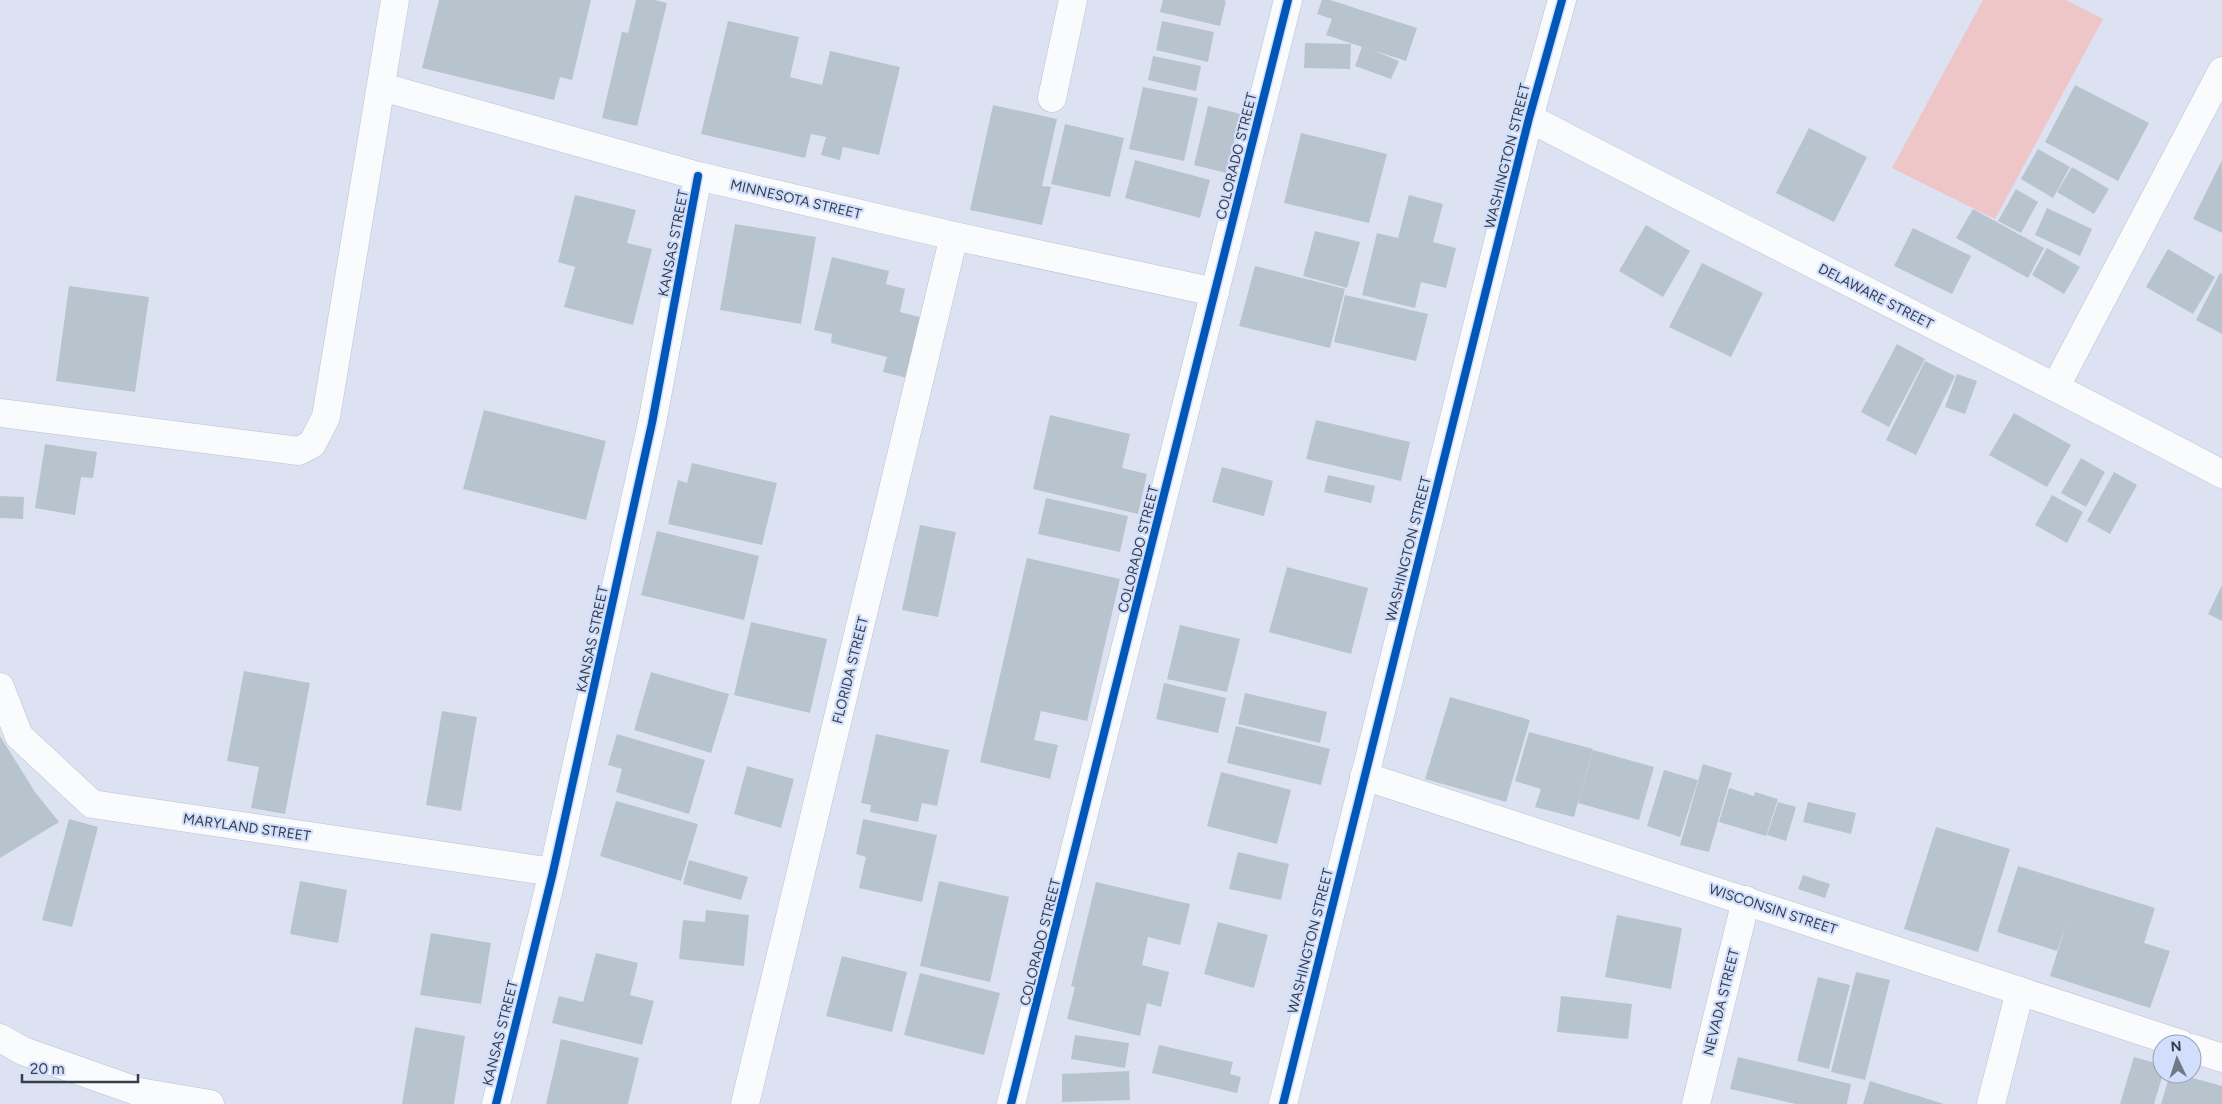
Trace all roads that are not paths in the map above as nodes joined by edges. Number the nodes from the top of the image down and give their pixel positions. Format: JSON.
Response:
{"nodes":[{"id":1,"x":395,"y":0,"type":"edge"},
{"id":2,"x":1073,"y":0,"type":"edge"},
{"id":3,"x":1288,"y":0,"type":"edge"},
{"id":4,"x":1562,"y":0,"type":"edge"},
{"id":5,"x":2222,"y":71,"type":"edge"},
{"id":6,"x":382,"y":87,"type":"junction"},
{"id":7,"x":1052,"y":98,"type":"dead end"},
{"id":8,"x":1529,"y":118,"type":"junction"},
{"id":9,"x":698,"y":176,"type":"junction"},
{"id":10,"x":954,"y":236,"type":"junction"},
{"id":11,"x":1215,"y":292,"type":"junction"},
{"id":12,"x":2056,"y":386,"type":"junction"},
{"id":13,"x":0,"y":413,"type":"edge"},
{"id":14,"x":2222,"y":474,"type":"edge"},
{"id":15,"x":0,"y":687,"type":"edge"},
{"id":16,"x":1364,"y":776,"type":"junction"},
{"id":17,"x":553,"y":872,"type":"junction"},
{"id":18,"x":1746,"y":900,"type":"junction"},
{"id":19,"x":2020,"y":991,"type":"junction"},
{"id":20,"x":2152,"y":1034,"type":"edge"},
{"id":21,"x":0,"y":1038,"type":"edge"},
{"id":22,"x":2202,"y":1051,"type":"edge"},
{"id":23,"x":2222,"y":1058,"type":"edge"},
{"id":24,"x":210,"y":1104,"type":"edge"},
{"id":25,"x":496,"y":1104,"type":"edge"},
{"id":26,"x":745,"y":1104,"type":"edge"},
{"id":27,"x":1011,"y":1104,"type":"edge"},
{"id":28,"x":1282,"y":1104,"type":"edge"},
{"id":29,"x":1696,"y":1104,"type":"edge"},
{"id":30,"x":1991,"y":1104,"type":"edge"}],
"edges":[{"from":1,"to":6,"type":"street"},
{"from":2,"to":7,"type":"street"},
{"from":3,"to":11,"type":"street","name":"COLORADO STREET"},
{"from":4,"to":8,"type":"street","name":"WASHINGTON STREET"},
{"from":5,"to":12,"type":"street"},
{"from":6,"to":9,"type":"street","name":"MINNESOTA STREET"},
{"from":6,"to":13,"type":"street"},
{"from":8,"to":12,"type":"street","name":"DELAWARE STREET"},
{"from":8,"to":16,"type":"street","name":"WASHINGTON STREET"},
{"from":9,"to":10,"type":"street","name":"MINNESOTA STREET"},
{"from":9,"to":17,"type":"street","name":"KANSAS STREET"},
{"from":10,"to":11,"type":"street","name":"MINNESOTA STREET"},
{"from":10,"to":26,"type":"street","name":"FLORIDA STREET"},
{"from":11,"to":27,"type":"street","name":"COLORADO STREET"},
{"from":12,"to":14,"type":"street","name":"DELAWARE STREET"},
{"from":15,"to":17,"type":"street","name":"MARYLAND STREET"},
{"from":16,"to":18,"type":"street","name":"WISCONSIN STREET"},
{"from":16,"to":28,"type":"street","name":"WASHINGTON STREET"},
{"from":17,"to":25,"type":"street","name":"KANSAS STREET"},
{"from":18,"to":19,"type":"street","name":"WISCONSIN STREET"},
{"from":18,"to":29,"type":"street","name":"NEVADA STREET"},
{"from":19,"to":20,"type":"street","name":"WISCONSIN STREET"},
{"from":19,"to":30,"type":"street"},
{"from":21,"to":24,"type":"street"},
{"from":22,"to":23,"type":"street"}]}
